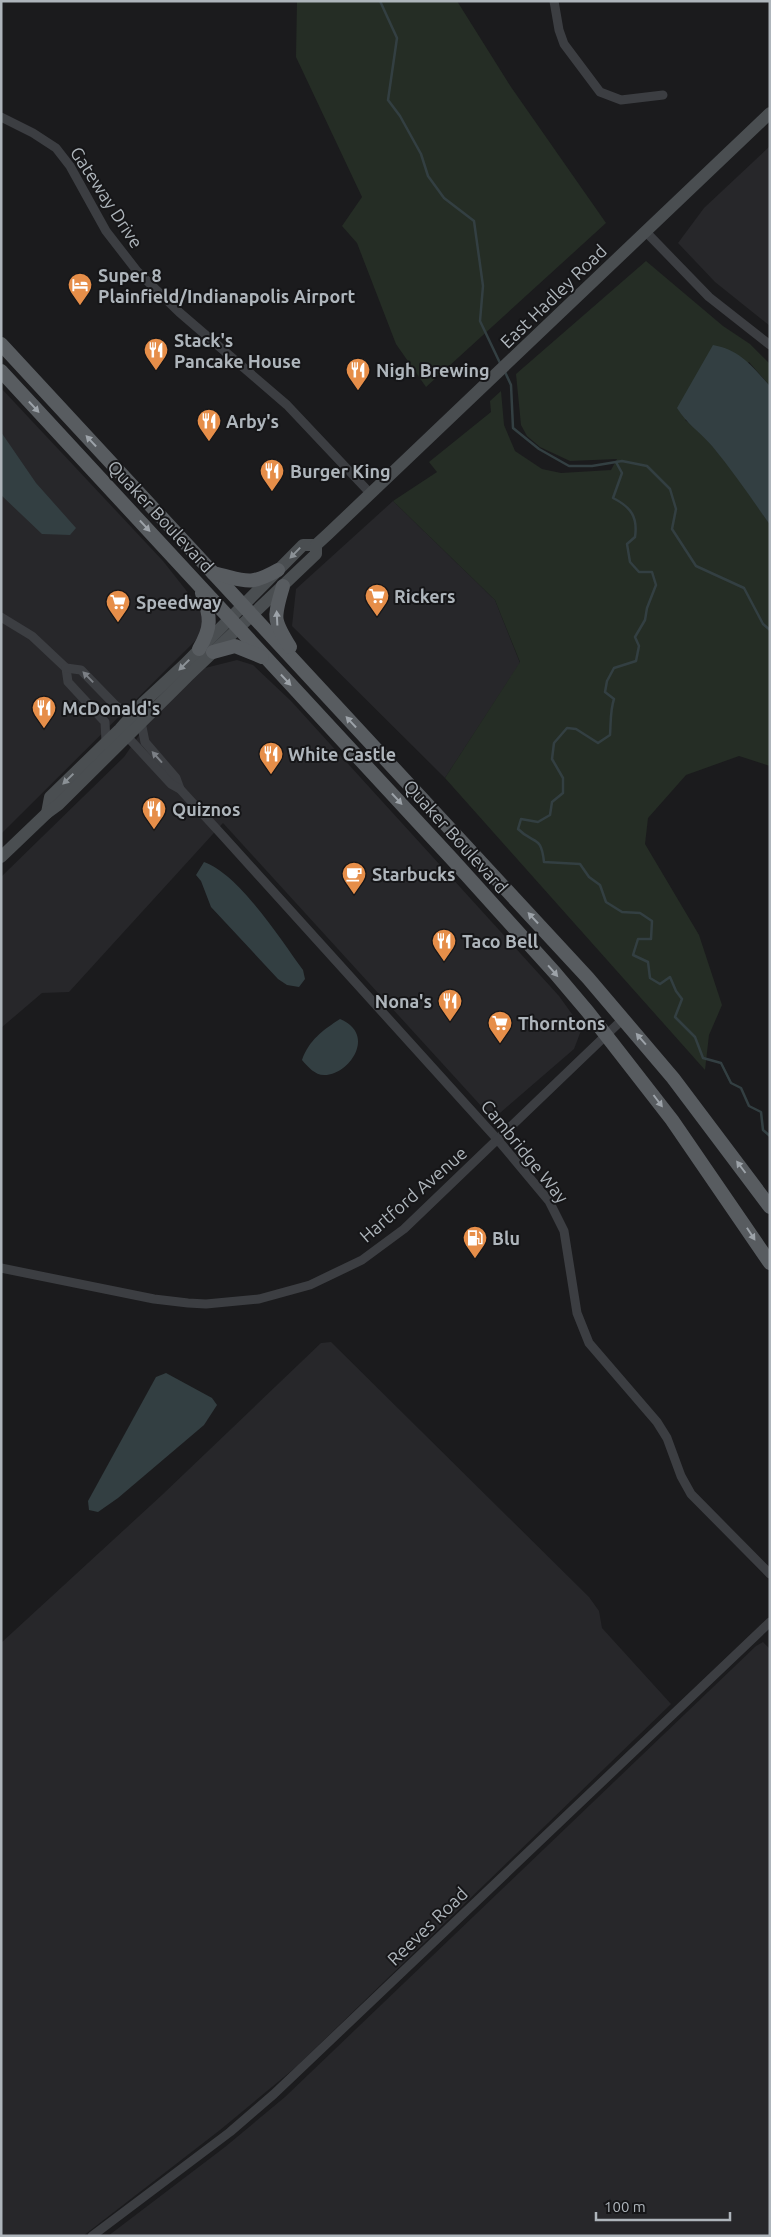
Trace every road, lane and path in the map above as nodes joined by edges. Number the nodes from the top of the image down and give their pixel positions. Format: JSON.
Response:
{"nodes":[{"id":1,"x":554,"y":1,"type":"edge"},
{"id":2,"x":663,"y":96,"type":"dead end"},
{"id":3,"x":770,"y":113,"type":"edge"},
{"id":4,"x":1,"y":117,"type":"edge"},
{"id":5,"x":646,"y":232,"type":"junction"},
{"id":6,"x":1,"y":344,"type":"edge"},
{"id":7,"x":770,"y":345,"type":"edge"},
{"id":8,"x":1,"y":371,"type":"edge"},
{"id":9,"x":370,"y":493,"type":"junction"},
{"id":10,"x":316,"y":546,"type":"junction"},
{"id":11,"x":278,"y":570,"type":"junction"},
{"id":12,"x":213,"y":573,"type":"junction"},
{"id":13,"x":199,"y":585,"type":"junction"},
{"id":14,"x":284,"y":586,"type":"junction"},
{"id":15,"x":243,"y":605,"type":"junction"},
{"id":16,"x":252,"y":616,"type":"junction"},
{"id":17,"x":1,"y":617,"type":"edge"},
{"id":18,"x":234,"y":623,"type":"junction"},
{"id":19,"x":199,"y":649,"type":"junction"},
{"id":20,"x":213,"y":652,"type":"junction"},
{"id":21,"x":268,"y":660,"type":"junction"},
{"id":22,"x":66,"y":668,"type":"junction"},
{"id":23,"x":308,"y":676,"type":"junction"},
{"id":24,"x":138,"y":717,"type":"junction"},
{"id":25,"x":124,"y":733,"type":"junction"},
{"id":26,"x":106,"y":742,"type":"junction"},
{"id":27,"x":180,"y":789,"type":"junction"},
{"id":28,"x":47,"y":813,"type":"junction"},
{"id":29,"x":1,"y":857,"type":"edge"},
{"id":30,"x":624,"y":1018,"type":"junction"},
{"id":31,"x":606,"y":1035,"type":"junction"},
{"id":32,"x":498,"y":1140,"type":"junction"},
{"id":33,"x":770,"y":1207,"type":"edge"},
{"id":34,"x":770,"y":1263,"type":"edge"},
{"id":35,"x":1,"y":1268,"type":"edge"},
{"id":36,"x":770,"y":1574,"type":"edge"},
{"id":37,"x":770,"y":1622,"type":"edge"},
{"id":38,"x":92,"y":2236,"type":"edge"}],
"edges":[{"from":1,"to":2,"type":"street"},
{"from":3,"to":5,"type":"street","name":"East Hadley Road"},
{"from":4,"to":9,"type":"street","name":"Gateway Drive"},
{"from":5,"to":7,"type":"street"},
{"from":5,"to":9,"type":"street","name":"East Hadley Road"},
{"from":12,"to":6,"type":"main road","name":"Quaker Boulevard","one_way":true},
{"from":8,"to":13,"type":"main road","name":"Quaker Boulevard","one_way":true},
{"from":9,"to":10,"type":"street","name":"East Hadley Road"},
{"from":10,"to":11,"type":"street","name":"East Hadley Road","one_way":true},
{"from":10,"to":14,"type":"street","name":"East Hadley Road"},
{"from":11,"to":12,"type":"main road"},
{"from":11,"to":15,"type":"street","name":"East Hadley Road"},
{"from":12,"to":15,"type":"main road","name":"Quaker Boulevard"},
{"from":13,"to":18,"type":"main road","name":"Quaker Boulevard"},
{"from":13,"to":19,"type":"main road"},
{"from":14,"to":16,"type":"street","name":"East Hadley Road"},
{"from":23,"to":14,"type":"main road","one_way":true},
{"from":15,"to":16,"type":"main road","name":"Quaker Boulevard"},
{"from":15,"to":18,"type":"street","name":"East Hadley Road"},
{"from":16,"to":18,"type":"street","name":"East Hadley Road"},
{"from":16,"to":23,"type":"main road","name":"Quaker Boulevard"},
{"from":17,"to":22,"type":"street"},
{"from":18,"to":19,"type":"street","name":"East Hadley Road"},
{"from":18,"to":20,"type":"street","name":"East Hadley Road"},
{"from":18,"to":21,"type":"main road","name":"Quaker Boulevard"},
{"from":19,"to":24,"type":"street","name":"East Hadley Road","one_way":true},
{"from":20,"to":21,"type":"main road"},
{"from":20,"to":24,"type":"street","name":"East Hadley Road"},
{"from":21,"to":31,"type":"main road","name":"Quaker Boulevard","one_way":true},
{"from":24,"to":22,"type":"street","one_way":true},
{"from":22,"to":26,"type":"street"},
{"from":30,"to":23,"type":"main road","name":"Quaker Boulevard","one_way":true},
{"from":24,"to":25,"type":"street","name":"East Hadley Road"},
{"from":27,"to":24,"type":"street","name":"Cambridge Way","one_way":true},
{"from":25,"to":26,"type":"street","name":"East Hadley Road"},
{"from":25,"to":27,"type":"street","name":"Cambridge Way"},
{"from":25,"to":28,"type":"street","name":"East Hadley Road"},
{"from":26,"to":28,"type":"street","name":"East Hadley Road","one_way":true},
{"from":27,"to":32,"type":"street","name":"Cambridge Way"},
{"from":28,"to":29,"type":"street","name":"East Hadley Road"},
{"from":30,"to":31,"type":"street","name":"Hartford Avenue"},
{"from":33,"to":30,"type":"main road","name":"Quaker Boulevard","one_way":true},
{"from":31,"to":32,"type":"street","name":"Hartford Avenue"},
{"from":31,"to":34,"type":"main road","name":"Quaker Boulevard","one_way":true},
{"from":32,"to":35,"type":"street","name":"Hartford Avenue"},
{"from":32,"to":36,"type":"street","name":"Cambridge Way"},
{"from":37,"to":38,"type":"street","name":"Reeves Road"}]}
